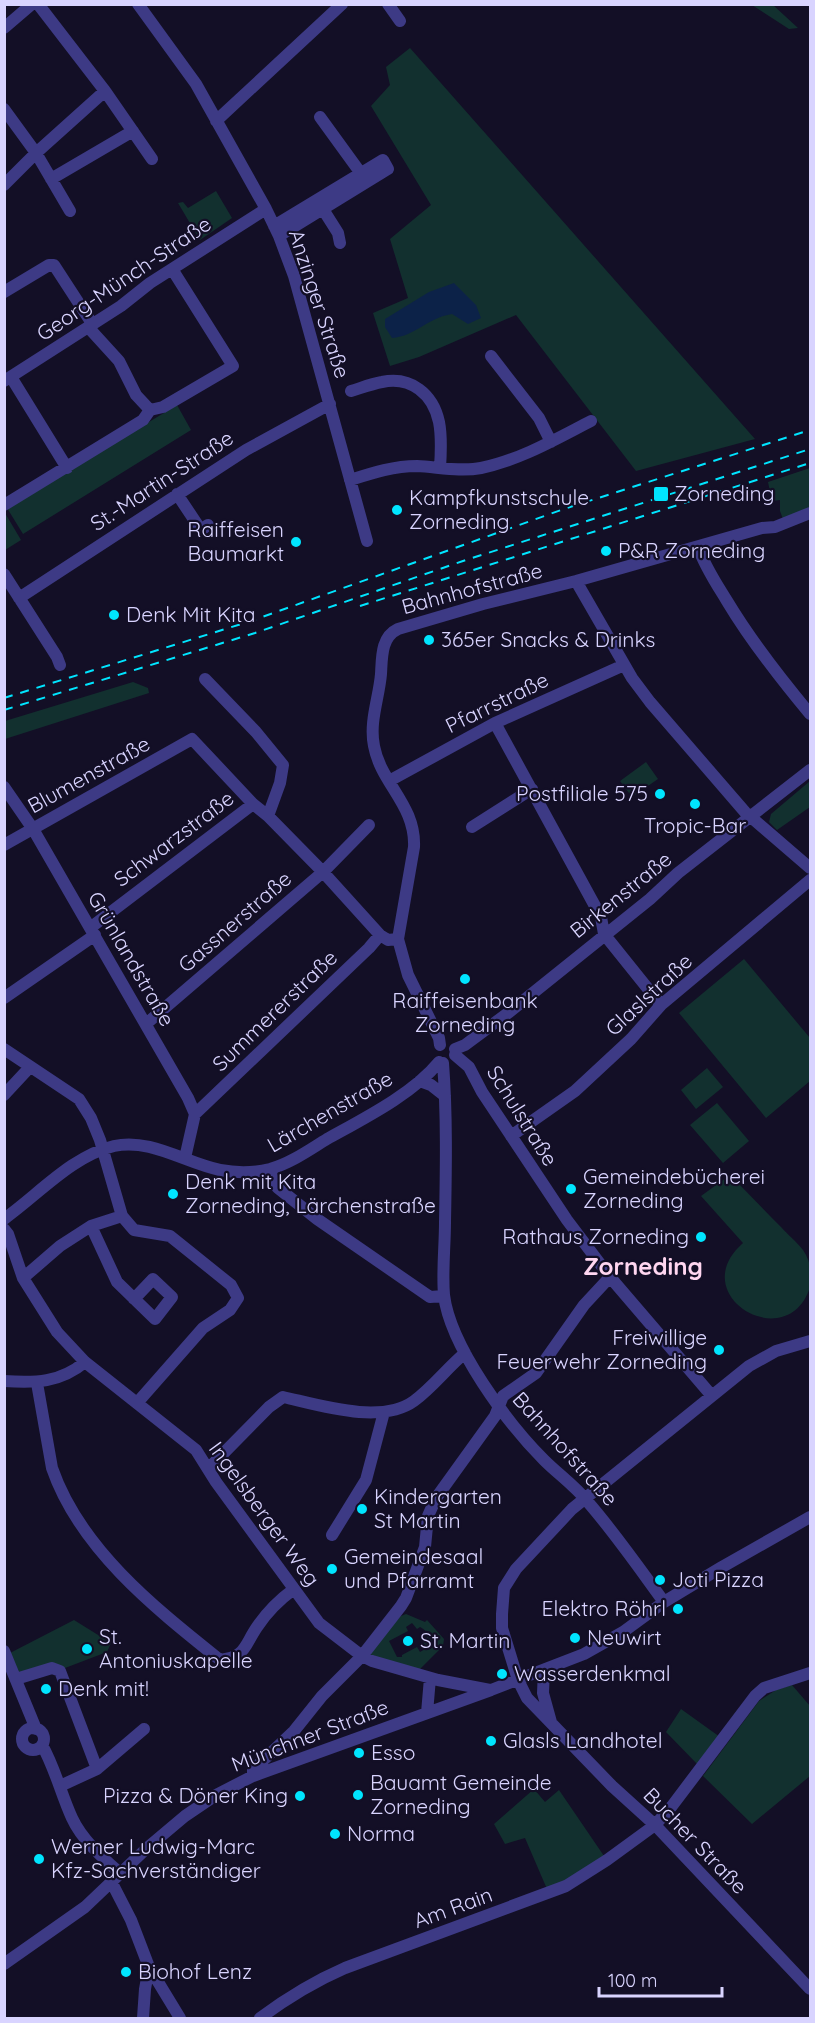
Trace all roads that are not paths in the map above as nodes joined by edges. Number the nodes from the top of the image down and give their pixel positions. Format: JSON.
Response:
{"nodes":[{"id":1,"x":32,"y":4,"type":"edge"},
{"id":2,"x":38,"y":4,"type":"edge"},
{"id":3,"x":138,"y":4,"type":"edge"},
{"id":4,"x":342,"y":4,"type":"edge"},
{"id":5,"x":388,"y":4,"type":"edge"},
{"id":6,"x":400,"y":21,"type":"dead end"},
{"id":7,"x":4,"y":28,"type":"edge"},
{"id":8,"x":105,"y":92,"type":"junction"},
{"id":9,"x":4,"y":109,"type":"edge"},
{"id":10,"x":320,"y":117,"type":"dead end"},
{"id":11,"x":216,"y":121,"type":"junction"},
{"id":12,"x":132,"y":131,"type":"junction"},
{"id":13,"x":36,"y":153,"type":"junction"},
{"id":14,"x":152,"y":159,"type":"dead end"},
{"id":15,"x":51,"y":179,"type":"junction"},
{"id":16,"x":7,"y":182,"type":"edge"},
{"id":17,"x":320,"y":204,"type":"junction"},
{"id":18,"x":266,"y":209,"type":"junction"},
{"id":19,"x":70,"y":211,"type":"dead end"},
{"id":20,"x":276,"y":231,"type":"junction"},
{"id":21,"x":340,"y":243,"type":"dead end"},
{"id":22,"x":172,"y":269,"type":"junction"},
{"id":23,"x":4,"y":292,"type":"edge"},
{"id":24,"x":91,"y":326,"type":"junction"},
{"id":25,"x":491,"y":356,"type":"dead end"},
{"id":26,"x":8,"y":379,"type":"edge"},
{"id":27,"x":351,"y":391,"type":"dead end"},
{"id":28,"x":330,"y":404,"type":"junction"},
{"id":29,"x":150,"y":410,"type":"junction"},
{"id":30,"x":591,"y":422,"type":"dead end"},
{"id":31,"x":551,"y":442,"type":"junction"},
{"id":32,"x":67,"y":468,"type":"junction"},
{"id":33,"x":440,"y":468,"type":"junction"},
{"id":34,"x":350,"y":480,"type":"junction"},
{"id":35,"x":177,"y":494,"type":"junction"},
{"id":36,"x":4,"y":505,"type":"edge"},
{"id":37,"x":810,"y":513,"type":"edge"},
{"id":38,"x":208,"y":525,"type":"dead end"},
{"id":39,"x":368,"y":541,"type":"dead end"},
{"id":40,"x":698,"y":547,"type":"junction"},
{"id":41,"x":4,"y":574,"type":"edge"},
{"id":42,"x":576,"y":581,"type":"junction"},
{"id":43,"x":19,"y":598,"type":"junction"},
{"id":44,"x":60,"y":665,"type":"dead end"},
{"id":45,"x":624,"y":665,"type":"junction"},
{"id":46,"x":205,"y":679,"type":"dead end"},
{"id":47,"x":810,"y":714,"type":"edge"},
{"id":48,"x":495,"y":723,"type":"junction"},
{"id":49,"x":810,"y":770,"type":"edge"},
{"id":50,"x":389,"y":781,"type":"junction"},
{"id":51,"x":4,"y":787,"type":"edge"},
{"id":52,"x":532,"y":789,"type":"junction"},
{"id":53,"x":253,"y":804,"type":"junction"},
{"id":54,"x":268,"y":816,"type":"junction"},
{"id":55,"x":750,"y":817,"type":"junction"},
{"id":56,"x":369,"y":825,"type":"dead end"},
{"id":57,"x":472,"y":827,"type":"dead end"},
{"id":58,"x":33,"y":829,"type":"junction"},
{"id":59,"x":4,"y":845,"type":"edge"},
{"id":60,"x":810,"y":868,"type":"edge"},
{"id":61,"x":323,"y":872,"type":"junction"},
{"id":62,"x":810,"y":880,"type":"edge"},
{"id":63,"x":93,"y":931,"type":"junction"},
{"id":64,"x":604,"y":934,"type":"junction"},
{"id":65,"x":380,"y":935,"type":"junction"},
{"id":66,"x":398,"y":939,"type":"junction"},
{"id":67,"x":4,"y":998,"type":"edge"},
{"id":68,"x":661,"y":1005,"type":"junction"},
{"id":69,"x":146,"y":1024,"type":"junction"},
{"id":70,"x":440,"y":1045,"type":"junction"},
{"id":71,"x":4,"y":1049,"type":"edge"},
{"id":72,"x":455,"y":1052,"type":"junction"},
{"id":73,"x":441,"y":1062,"type":"junction"},
{"id":74,"x":30,"y":1067,"type":"junction"},
{"id":75,"x":420,"y":1082,"type":"junction"},
{"id":76,"x":4,"y":1095,"type":"edge"},
{"id":77,"x":446,"y":1096,"type":"junction"},
{"id":78,"x":195,"y":1114,"type":"junction"},
{"id":79,"x":511,"y":1136,"type":"junction"},
{"id":80,"x":104,"y":1150,"type":"junction"},
{"id":81,"x":185,"y":1158,"type":"junction"},
{"id":82,"x":270,"y":1169,"type":"junction"},
{"id":83,"x":122,"y":1216,"type":"junction"},
{"id":84,"x":4,"y":1219,"type":"edge"},
{"id":85,"x":91,"y":1226,"type":"junction"},
{"id":86,"x":4,"y":1229,"type":"edge"},
{"id":87,"x":610,"y":1277,"type":"junction"},
{"id":88,"x":22,"y":1278,"type":"junction"},
{"id":89,"x":444,"y":1296,"type":"junction"},
{"id":90,"x":134,"y":1299,"type":"dead end"},
{"id":91,"x":810,"y":1341,"type":"edge"},
{"id":92,"x":465,"y":1353,"type":"junction"},
{"id":93,"x":85,"y":1362,"type":"junction"},
{"id":94,"x":4,"y":1381,"type":"edge"},
{"id":95,"x":37,"y":1383,"type":"junction"},
{"id":96,"x":712,"y":1396,"type":"junction"},
{"id":97,"x":137,"y":1403,"type":"junction"},
{"id":98,"x":498,"y":1407,"type":"junction"},
{"id":99,"x":384,"y":1412,"type":"junction"},
{"id":100,"x":208,"y":1469,"type":"junction"},
{"id":101,"x":585,"y":1498,"type":"junction"},
{"id":102,"x":810,"y":1516,"type":"edge"},
{"id":103,"x":332,"y":1535,"type":"dead end"},
{"id":104,"x":294,"y":1589,"type":"junction"},
{"id":105,"x":664,"y":1602,"type":"junction"},
{"id":106,"x":4,"y":1651,"type":"edge"},
{"id":107,"x":362,"y":1656,"type":"junction"},
{"id":108,"x":544,"y":1670,"type":"junction"},
{"id":109,"x":810,"y":1673,"type":"edge"},
{"id":110,"x":430,"y":1678,"type":"junction"},
{"id":111,"x":16,"y":1679,"type":"junction"},
{"id":112,"x":518,"y":1680,"type":"junction"},
{"id":113,"x":491,"y":1690,"type":"junction"},
{"id":114,"x":427,"y":1713,"type":"junction"},
{"id":115,"x":551,"y":1722,"type":"junction"},
{"id":116,"x":36,"y":1729,"type":"junction"},
{"id":117,"x":144,"y":1730,"type":"dead end"},
{"id":118,"x":42,"y":1745,"type":"junction"},
{"id":119,"x":98,"y":1768,"type":"junction"},
{"id":120,"x":253,"y":1776,"type":"junction"},
{"id":121,"x":60,"y":1786,"type":"junction"},
{"id":122,"x":655,"y":1825,"type":"junction"},
{"id":123,"x":116,"y":1879,"type":"junction"},
{"id":124,"x":4,"y":1964,"type":"edge"},
{"id":125,"x":149,"y":1967,"type":"junction"},
{"id":126,"x":810,"y":1989,"type":"edge"},
{"id":127,"x":143,"y":2019,"type":"edge"},
{"id":128,"x":180,"y":2019,"type":"edge"},
{"id":129,"x":260,"y":2019,"type":"edge"}],
"edges":[{"from":1,"to":7,"type":"street"},
{"from":2,"to":8,"type":"street"},
{"from":3,"to":11,"type":"street","name":"Anzinger Straße"},
{"from":4,"to":11,"type":"street"},
{"from":5,"to":6,"type":"street"},
{"from":8,"to":12,"type":"street"},
{"from":8,"to":13,"type":"street"},
{"from":9,"to":13,"type":"street"},
{"from":10,"to":17,"type":"street"},
{"from":11,"to":18,"type":"street","name":"Anzinger Straße"},
{"from":12,"to":14,"type":"street"},
{"from":12,"to":15,"type":"street"},
{"from":13,"to":15,"type":"street"},
{"from":13,"to":16,"type":"street"},
{"from":15,"to":19,"type":"street"},
{"from":17,"to":20,"type":"street"},
{"from":17,"to":21,"type":"street"},
{"from":18,"to":20,"type":"street","name":"Anzinger Straße"},
{"from":18,"to":22,"type":"street","name":"Georg-Münch-Straße"},
{"from":20,"to":28,"type":"street","name":"Anzinger Straße"},
{"from":22,"to":24,"type":"street","name":"Georg-Münch-Straße"},
{"from":22,"to":29,"type":"street"},
{"from":23,"to":24,"type":"street"},
{"from":24,"to":26,"type":"street","name":"Georg-Münch-Straße"},
{"from":24,"to":29,"type":"street"},
{"from":25,"to":31,"type":"street"},
{"from":26,"to":32,"type":"street"},
{"from":27,"to":33,"type":"street"},
{"from":28,"to":34,"type":"street","name":"Anzinger Straße"},
{"from":28,"to":35,"type":"street","name":"St.-Martin-Straße"},
{"from":29,"to":32,"type":"street"},
{"from":30,"to":31,"type":"street"},
{"from":31,"to":33,"type":"street"},
{"from":32,"to":36,"type":"street"},
{"from":33,"to":34,"type":"street"},
{"from":34,"to":39,"type":"street","name":"Anzinger Straße"},
{"from":35,"to":38,"type":"street"},
{"from":35,"to":43,"type":"street","name":"St.-Martin-Straße"},
{"from":37,"to":40,"type":"street","name":"Bahnhofstraße"},
{"from":40,"to":42,"type":"street","name":"Bahnhofstraße"},
{"from":40,"to":47,"type":"street"},
{"from":41,"to":43,"type":"street"},
{"from":42,"to":45,"type":"street"},
{"from":42,"to":50,"type":"street","name":"Bahnhofstraße"},
{"from":43,"to":44,"type":"street"},
{"from":45,"to":48,"type":"street","name":"Pfarrstraße"},
{"from":45,"to":55,"type":"street"},
{"from":46,"to":54,"type":"street"},
{"from":48,"to":50,"type":"street","name":"Pfarrstraße"},
{"from":48,"to":52,"type":"street"},
{"from":49,"to":55,"type":"street","name":"Birkenstraße"},
{"from":50,"to":66,"type":"street","name":"Bahnhofstraße"},
{"from":51,"to":58,"type":"street","name":"Grünlandstraße"},
{"from":52,"to":57,"type":"street"},
{"from":52,"to":64,"type":"street"},
{"from":53,"to":54,"type":"street"},
{"from":53,"to":58,"type":"street","name":"Blumenstraße"},
{"from":53,"to":63,"type":"street","name":"Schwarzstraße"},
{"from":54,"to":61,"type":"street"},
{"from":55,"to":60,"type":"street"},
{"from":55,"to":64,"type":"street","name":"Birkenstraße"},
{"from":56,"to":61,"type":"street","name":"Gassnerstraße"},
{"from":58,"to":59,"type":"street","name":"Blumenstraße"},
{"from":58,"to":63,"type":"street","name":"Grünlandstraße"},
{"from":61,"to":65,"type":"street"},
{"from":61,"to":69,"type":"street","name":"Gassnerstraße"},
{"from":62,"to":68,"type":"street","name":"Glaslstraße"},
{"from":63,"to":67,"type":"street","name":"Schwarzstraße"},
{"from":63,"to":69,"type":"street","name":"Grünlandstraße"},
{"from":64,"to":68,"type":"street"},
{"from":64,"to":72,"type":"street","name":"Birkenstraße"},
{"from":65,"to":66,"type":"street"},
{"from":65,"to":78,"type":"street","name":"Summererstraße"},
{"from":66,"to":70,"type":"street","name":"Bahnhofstraße"},
{"from":68,"to":79,"type":"street","name":"Glaslstraße"},
{"from":69,"to":78,"type":"street","name":"Grünlandstraße"},
{"from":70,"to":72,"type":"street"},
{"from":70,"to":73,"type":"street"},
{"from":71,"to":74,"type":"street"},
{"from":72,"to":73,"type":"street"},
{"from":72,"to":79,"type":"street","name":"Schulstraße"},
{"from":73,"to":75,"type":"street","name":"Lärchenstraße"},
{"from":73,"to":77,"type":"street","name":"Bahnhofstraße"},
{"from":74,"to":76,"type":"street"},
{"from":74,"to":80,"type":"street"},
{"from":75,"to":77,"type":"street"},
{"from":75,"to":82,"type":"street","name":"Lärchenstraße"},
{"from":77,"to":89,"type":"street","name":"Bahnhofstraße"},
{"from":78,"to":81,"type":"street"},
{"from":79,"to":87,"type":"street","name":"Schulstraße"},
{"from":80,"to":81,"type":"street","name":"Lärchenstraße"},
{"from":80,"to":83,"type":"street"},
{"from":80,"to":84,"type":"street","name":"Lärchenstraße"},
{"from":81,"to":82,"type":"street","name":"Lärchenstraße"},
{"from":82,"to":89,"type":"street"},
{"from":83,"to":85,"type":"street"},
{"from":83,"to":97,"type":"street"},
{"from":85,"to":88,"type":"street"},
{"from":85,"to":90,"type":"street"},
{"from":86,"to":88,"type":"street","name":"Ingelsberger Weg"},
{"from":87,"to":96,"type":"street","name":"Schulstraße"},
{"from":87,"to":98,"type":"street"},
{"from":88,"to":93,"type":"street","name":"Ingelsberger Weg"},
{"from":89,"to":92,"type":"street","name":"Bahnhofstraße"},
{"from":91,"to":96,"type":"street","name":"Bucher Straße"},
{"from":92,"to":98,"type":"street","name":"Bahnhofstraße"},
{"from":92,"to":99,"type":"street"},
{"from":93,"to":95,"type":"street"},
{"from":93,"to":97,"type":"street","name":"Ingelsberger Weg"},
{"from":94,"to":95,"type":"street"},
{"from":95,"to":104,"type":"street"},
{"from":96,"to":101,"type":"street","name":"Bucher Straße"},
{"from":97,"to":100,"type":"street","name":"Ingelsberger Weg"},
{"from":98,"to":101,"type":"street","name":"Bahnhofstraße"},
{"from":98,"to":107,"type":"street"},
{"from":99,"to":100,"type":"street"},
{"from":99,"to":103,"type":"street"},
{"from":100,"to":104,"type":"street","name":"Ingelsberger Weg"},
{"from":101,"to":105,"type":"street","name":"Bahnhofstraße"},
{"from":101,"to":112,"type":"street","name":"Bucher Straße"},
{"from":102,"to":105,"type":"street","name":"Münchner Straße"},
{"from":104,"to":107,"type":"street","name":"Ingelsberger Weg"},
{"from":105,"to":108,"type":"street","name":"Münchner Straße"},
{"from":106,"to":111,"type":"street"},
{"from":107,"to":110,"type":"street","name":"Ingelsberger Weg"},
{"from":107,"to":120,"type":"street"},
{"from":108,"to":112,"type":"street","name":"Münchner Straße"},
{"from":108,"to":115,"type":"street","name":"Bucher Straße"},
{"from":109,"to":122,"type":"street","name":"Am Rain"},
{"from":110,"to":113,"type":"street","name":"Ingelsberger Weg"},
{"from":110,"to":114,"type":"street"},
{"from":111,"to":116,"type":"street"},
{"from":111,"to":119,"type":"street"},
{"from":112,"to":113,"type":"street","name":"Münchner Straße"},
{"from":112,"to":115,"type":"street","name":"Bucher Straße"},
{"from":113,"to":114,"type":"street","name":"Münchner Straße"},
{"from":114,"to":120,"type":"street","name":"Münchner Straße"},
{"from":115,"to":122,"type":"street","name":"Bucher Straße"},
{"from":116,"to":118,"type":"street"},
{"from":116,"to":118,"type":"street"},
{"from":117,"to":119,"type":"street"},
{"from":118,"to":121,"type":"street"},
{"from":119,"to":121,"type":"street"},
{"from":120,"to":123,"type":"street","name":"Münchner Straße"},
{"from":121,"to":123,"type":"street"},
{"from":122,"to":126,"type":"street","name":"Bucher Straße"},
{"from":122,"to":129,"type":"street","name":"Am Rain"},
{"from":123,"to":124,"type":"street","name":"Münchner Straße"},
{"from":123,"to":125,"type":"street"},
{"from":125,"to":127,"type":"street"},
{"from":125,"to":128,"type":"street"}]}
